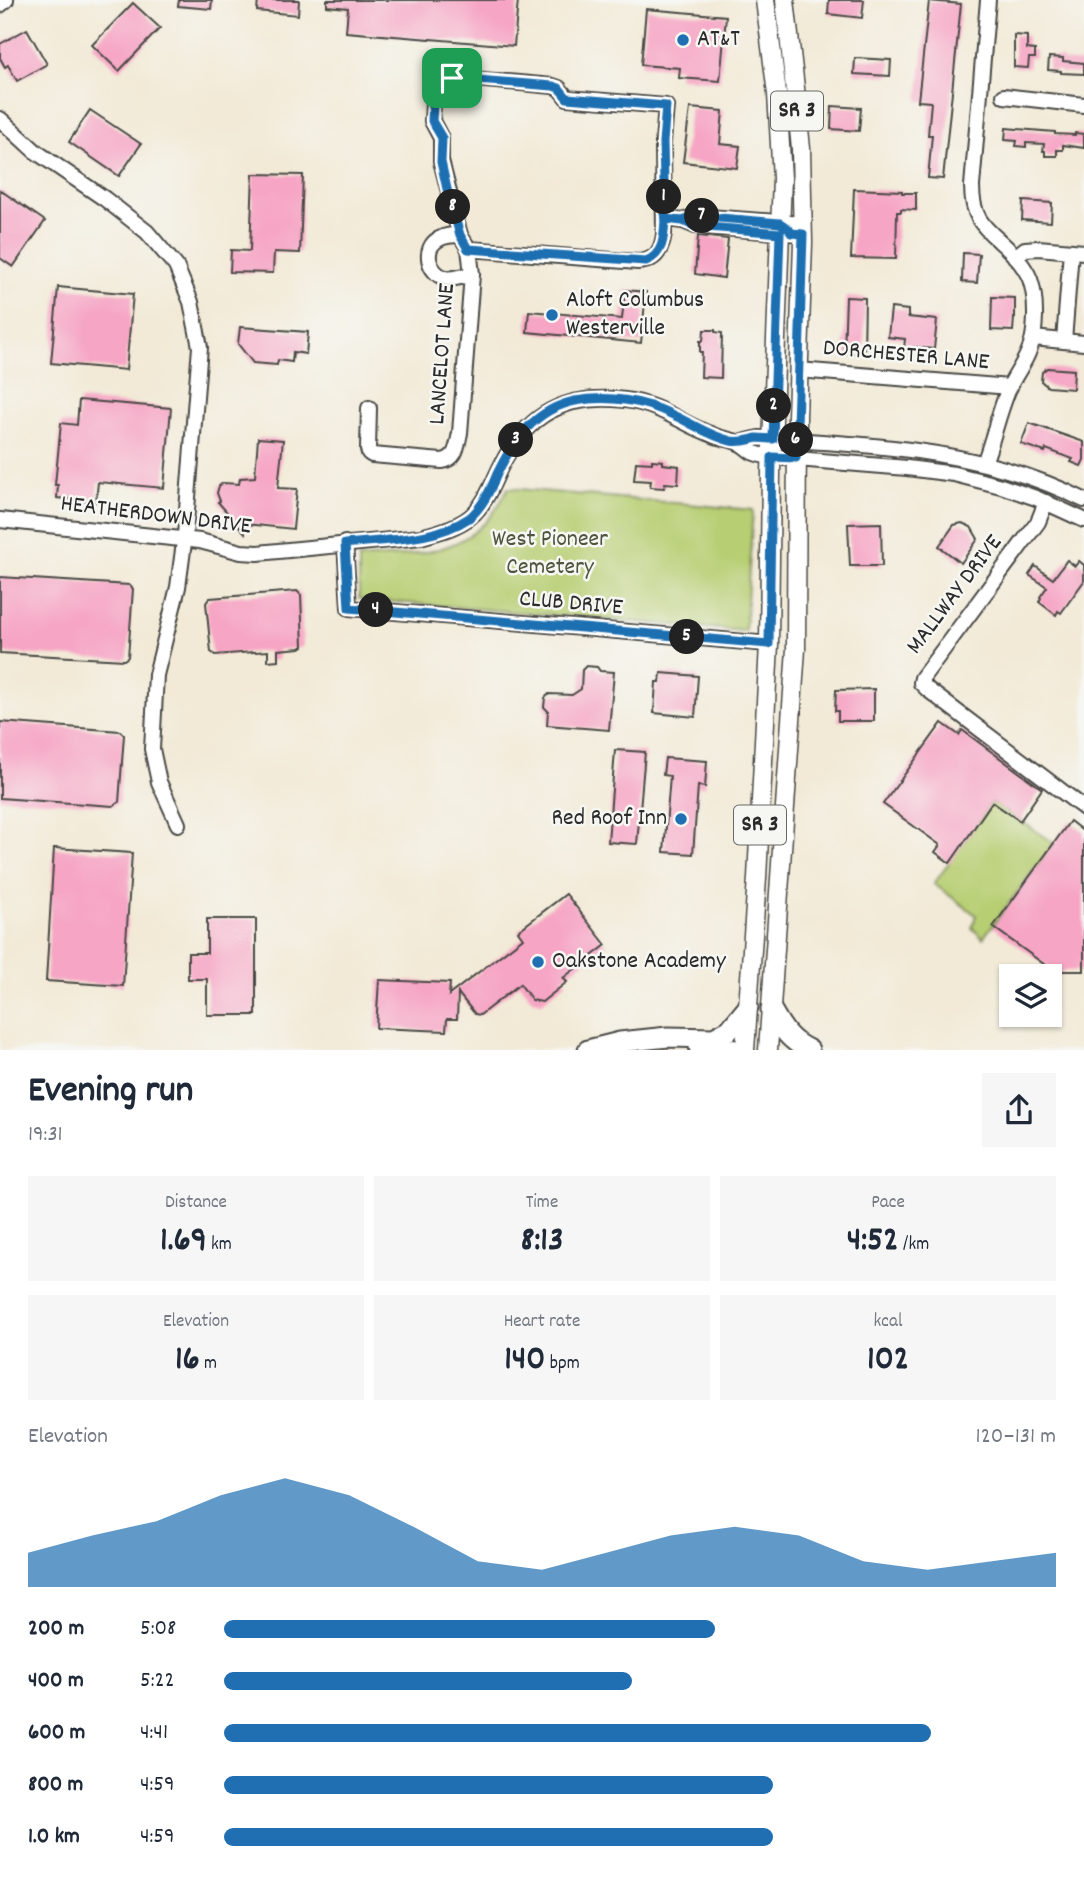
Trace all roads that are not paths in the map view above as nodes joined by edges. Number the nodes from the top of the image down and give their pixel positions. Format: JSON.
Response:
{"nodes":[{"id":1,"x":6,"y":0,"type":"edge"},
{"id":2,"x":765,"y":0,"type":"edge"},
{"id":3,"x":772,"y":0,"type":"edge"},
{"id":4,"x":785,"y":0,"type":"edge"},
{"id":5,"x":988,"y":0,"type":"edge"},
{"id":6,"x":0,"y":5,"type":"edge"},
{"id":7,"x":1004,"y":96,"type":"dead end"},
{"id":8,"x":1084,"y":105,"type":"edge"},
{"id":9,"x":0,"y":119,"type":"edge"},
{"id":10,"x":779,"y":121,"type":"junction"},
{"id":11,"x":800,"y":141,"type":"junction"},
{"id":12,"x":801,"y":179,"type":"junction"},
{"id":13,"x":665,"y":219,"type":"junction"},
{"id":14,"x":791,"y":229,"type":"junction"},
{"id":15,"x":460,"y":235,"type":"junction"},
{"id":16,"x":468,"y":249,"type":"junction"},
{"id":17,"x":1078,"y":252,"type":"edge"},
{"id":18,"x":1015,"y":257,"type":"junction"},
{"id":19,"x":472,"y":274,"type":"junction"},
{"id":20,"x":1033,"y":338,"type":"junction"},
{"id":21,"x":1064,"y":341,"type":"junction"},
{"id":22,"x":1084,"y":343,"type":"edge"},
{"id":23,"x":798,"y":370,"type":"junction"},
{"id":24,"x":1010,"y":387,"type":"junction"},
{"id":25,"x":369,"y":408,"type":"dead end"},
{"id":26,"x":773,"y":439,"type":"junction"},
{"id":27,"x":739,"y":443,"type":"junction"},
{"id":28,"x":796,"y":449,"type":"junction"},
{"id":29,"x":772,"y":457,"type":"junction"},
{"id":30,"x":984,"y":463,"type":"junction"},
{"id":31,"x":1084,"y":500,"type":"edge"},
{"id":32,"x":1046,"y":502,"type":"junction"},
{"id":33,"x":0,"y":520,"type":"edge"},
{"id":34,"x":1084,"y":520,"type":"edge"},
{"id":35,"x":184,"y":539,"type":"junction"},
{"id":36,"x":345,"y":544,"type":"junction"},
{"id":37,"x":769,"y":644,"type":"junction"},
{"id":38,"x":1084,"y":808,"type":"edge"},
{"id":39,"x":178,"y":824,"type":"dead end"},
{"id":40,"x":748,"y":1007,"type":"junction"},
{"id":41,"x":771,"y":1009,"type":"junction"},
{"id":42,"x":653,"y":1040,"type":"junction"},
{"id":43,"x":588,"y":1049,"type":"edge"},
{"id":44,"x":737,"y":1049,"type":"edge"},
{"id":45,"x":745,"y":1049,"type":"edge"},
{"id":46,"x":768,"y":1049,"type":"edge"},
{"id":47,"x":809,"y":1049,"type":"edge"}],
"edges":[{"from":1,"to":6,"type":"street"},
{"from":2,"to":10,"type":"main road","number":"SR 3"},
{"from":3,"to":11,"type":"main road"},
{"from":4,"to":11,"type":"main road","number":"SR 3"},
{"from":5,"to":18,"type":"street"},
{"from":7,"to":8,"type":"street"},
{"from":9,"to":35,"type":"street"},
{"from":10,"to":12,"type":"main road"},
{"from":10,"to":14,"type":"main road","number":"SR 3"},
{"from":11,"to":12,"type":"main road","number":"SR 3"},
{"from":12,"to":14,"type":"main road","number":"SR 3"},
{"from":13,"to":14,"type":"street"},
{"from":13,"to":15,"type":"street"},
{"from":13,"to":16,"type":"street"},
{"from":14,"to":23,"type":"main road","number":"SR 3"},
{"from":14,"to":26,"type":"main road","number":"SR 3"},
{"from":15,"to":16,"type":"street"},
{"from":15,"to":19,"type":"street"},
{"from":16,"to":19,"type":"street","name":"LANCELOT LANE"},
{"from":17,"to":18,"type":"street"},
{"from":17,"to":21,"type":"street"},
{"from":18,"to":20,"type":"street"},
{"from":19,"to":25,"type":"street","name":"LANCELOT LANE"},
{"from":20,"to":21,"type":"street"},
{"from":20,"to":24,"type":"street"},
{"from":21,"to":22,"type":"street"},
{"from":23,"to":24,"type":"street","name":"DORCHESTER LANE"},
{"from":23,"to":28,"type":"main road","number":"SR 3"},
{"from":24,"to":30,"type":"street"},
{"from":26,"to":27,"type":"street","name":"HEATHERDOWN DRIVE"},
{"from":26,"to":28,"type":"street","name":"HEATHERDOWN DRIVE"},
{"from":26,"to":29,"type":"main road","number":"SR 3"},
{"from":27,"to":29,"type":"street","name":"HEATHERDOWN DRIVE"},
{"from":27,"to":36,"type":"street","name":"HEATHERDOWN DRIVE"},
{"from":28,"to":29,"type":"street"},
{"from":28,"to":30,"type":"street"},
{"from":28,"to":32,"type":"street"},
{"from":28,"to":41,"type":"main road","number":"SR 3"},
{"from":29,"to":37,"type":"main road","number":"SR 3"},
{"from":30,"to":31,"type":"street"},
{"from":32,"to":34,"type":"street"},
{"from":32,"to":38,"type":"street","name":"MALLWAY DRIVE"},
{"from":33,"to":35,"type":"street","name":"HEATHERDOWN DRIVE"},
{"from":35,"to":36,"type":"street","name":"HEATHERDOWN DRIVE"},
{"from":35,"to":39,"type":"street"},
{"from":36,"to":37,"type":"street","name":"CLUB DRIVE"},
{"from":37,"to":40,"type":"main road","number":"SR 3"},
{"from":40,"to":42,"type":"highway"},
{"from":40,"to":45,"type":"main road","number":"SR 3"},
{"from":41,"to":46,"type":"main road","number":"SR 3"},
{"from":41,"to":47,"type":"highway"},
{"from":42,"to":43,"type":"highway"},
{"from":42,"to":44,"type":"highway"}]}
